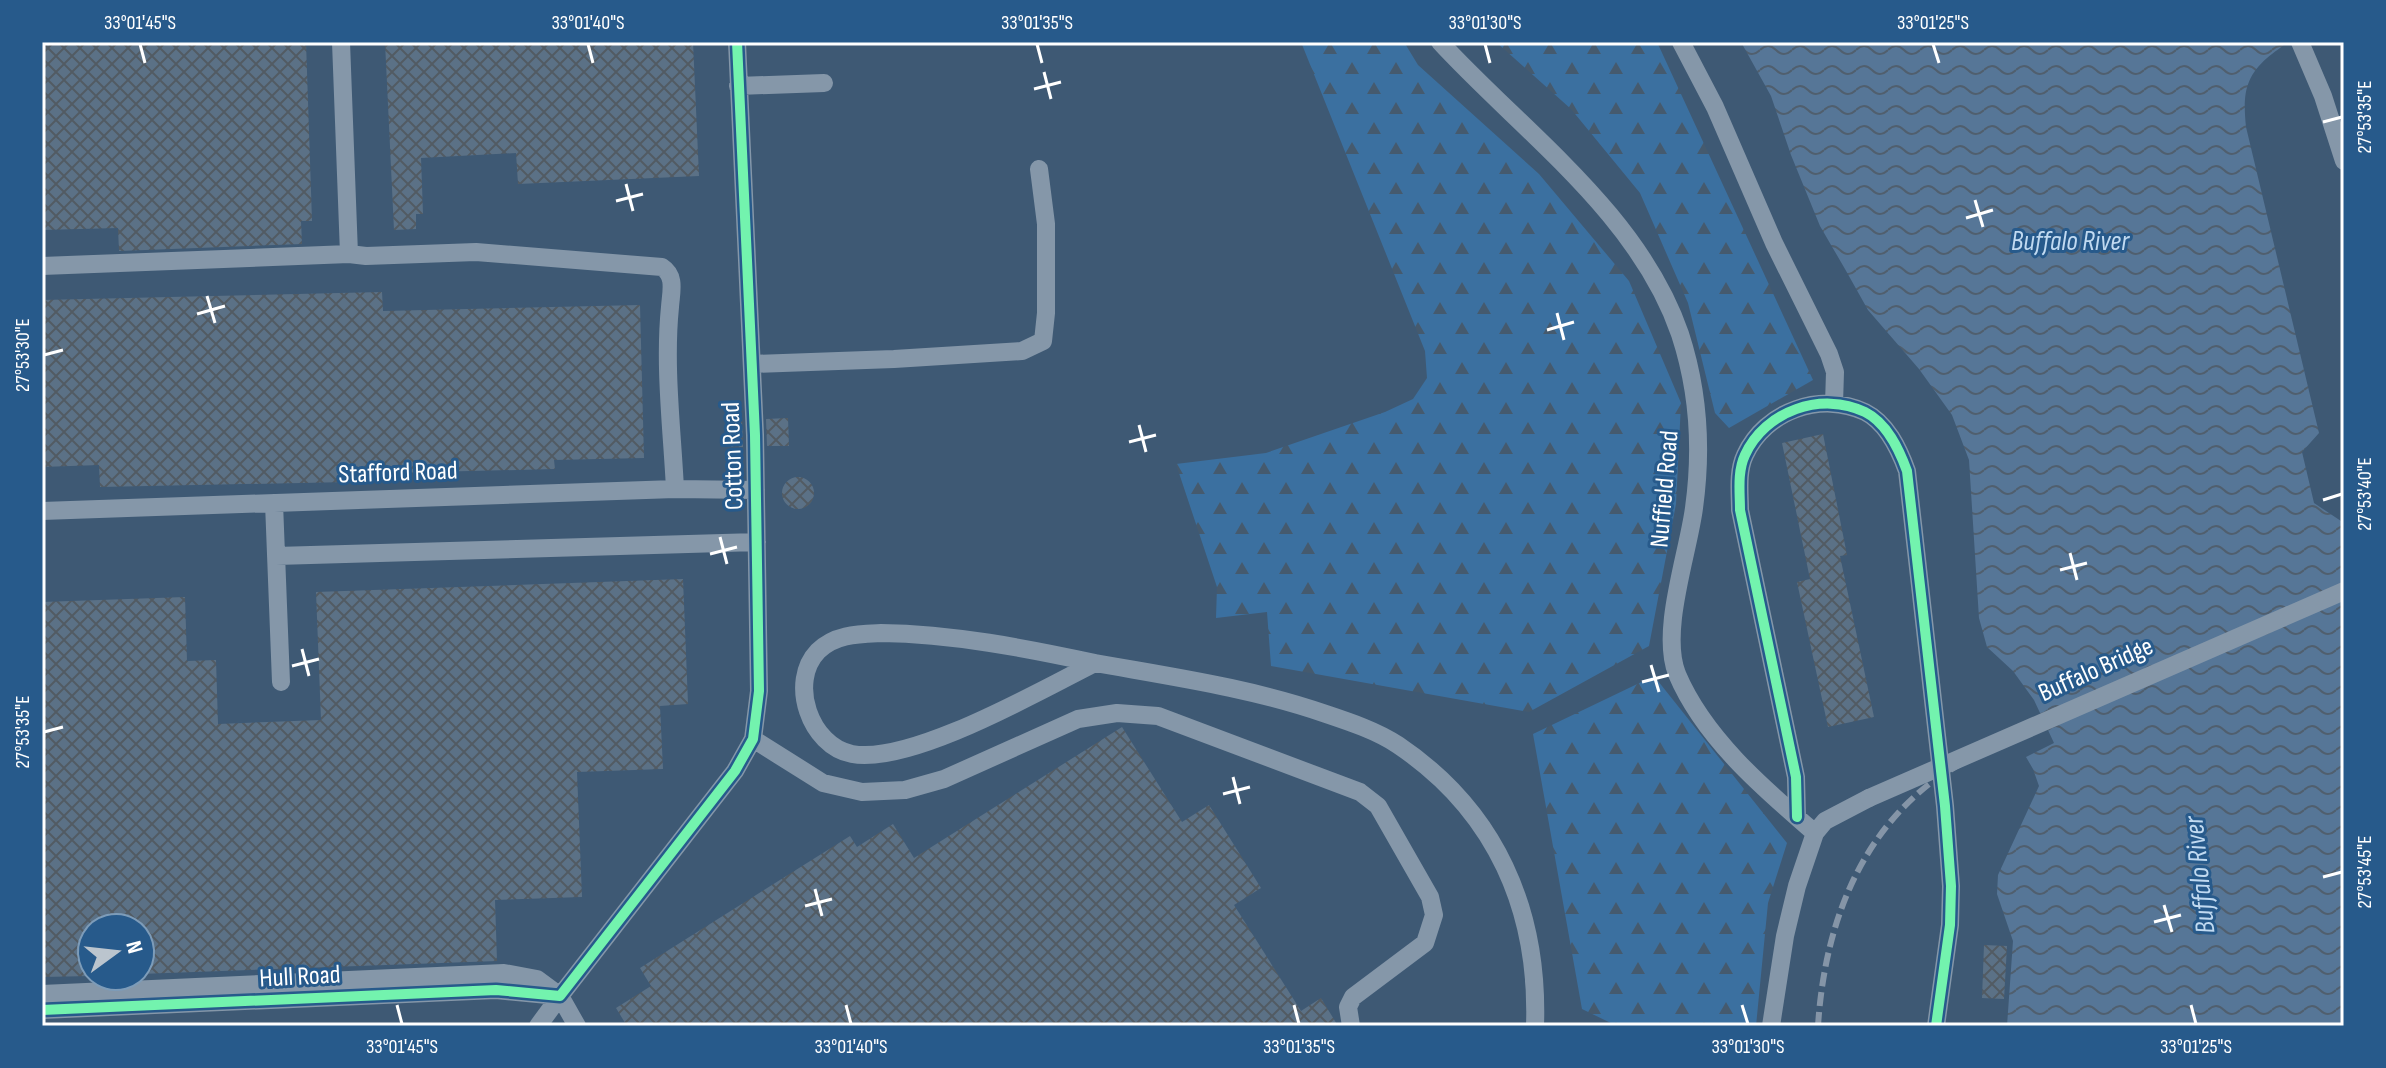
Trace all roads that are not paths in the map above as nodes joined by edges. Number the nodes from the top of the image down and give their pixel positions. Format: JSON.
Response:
{"nodes":[{"id":1,"x":341,"y":42,"type":"edge"},
{"id":2,"x":737,"y":42,"type":"edge"},
{"id":3,"x":1440,"y":42,"type":"edge"},
{"id":4,"x":1681,"y":42,"type":"edge"},
{"id":5,"x":2301,"y":44,"type":"edge"},
{"id":6,"x":824,"y":83,"type":"dead end"},
{"id":7,"x":738,"y":86,"type":"junction"},
{"id":8,"x":2344,"y":161,"type":"edge"},
{"id":9,"x":1039,"y":169,"type":"dead end"},
{"id":10,"x":349,"y":254,"type":"junction"},
{"id":11,"x":42,"y":266,"type":"edge"},
{"id":12,"x":752,"y":364,"type":"junction"},
{"id":13,"x":1834,"y":404,"type":"junction"},
{"id":14,"x":675,"y":489,"type":"junction"},
{"id":15,"x":756,"y":490,"type":"junction"},
{"id":16,"x":274,"y":503,"type":"junction"},
{"id":17,"x":42,"y":511,"type":"edge"},
{"id":18,"x":757,"y":542,"type":"junction"},
{"id":19,"x":276,"y":556,"type":"junction"},
{"id":20,"x":2344,"y":591,"type":"edge"},
{"id":21,"x":1095,"y":663,"type":"junction"},
{"id":22,"x":281,"y":682,"type":"dead end"},
{"id":23,"x":753,"y":739,"type":"junction"},
{"id":24,"x":1797,"y":817,"type":"junction"},
{"id":25,"x":1815,"y":833,"type":"junction"},
{"id":26,"x":42,"y":994,"type":"edge"},
{"id":27,"x":560,"y":996,"type":"junction"},
{"id":28,"x":42,"y":1010,"type":"edge"},
{"id":29,"x":538,"y":1026,"type":"edge"},
{"id":30,"x":577,"y":1026,"type":"edge"},
{"id":31,"x":1351,"y":1026,"type":"edge"},
{"id":32,"x":1535,"y":1026,"type":"edge"},
{"id":33,"x":1771,"y":1026,"type":"edge"},
{"id":34,"x":1936,"y":1026,"type":"edge"}],
"edges":[{"from":1,"to":10,"type":"street"},
{"from":2,"to":7,"type":"street","name":"Cotton Road"},
{"from":3,"to":24,"type":"street","name":"Nuffield Road"},
{"from":4,"to":13,"type":"street"},
{"from":5,"to":8,"type":"street"},
{"from":6,"to":7,"type":"street"},
{"from":7,"to":12,"type":"street","name":"Cotton Road"},
{"from":9,"to":12,"type":"street"},
{"from":10,"to":11,"type":"street"},
{"from":10,"to":14,"type":"street"},
{"from":12,"to":15,"type":"street","name":"Cotton Road"},
{"from":13,"to":24,"type":"street"},
{"from":13,"to":34,"type":"street"},
{"from":14,"to":15,"type":"street","name":"Stafford Road"},
{"from":14,"to":16,"type":"street","name":"Stafford Road"},
{"from":15,"to":18,"type":"street","name":"Cotton Road"},
{"from":16,"to":17,"type":"street","name":"Stafford Road"},
{"from":16,"to":19,"type":"street"},
{"from":18,"to":19,"type":"street"},
{"from":18,"to":23,"type":"street","name":"Cotton Road"},
{"from":19,"to":22,"type":"street"},
{"from":20,"to":25,"type":"street","name":"Buffalo Bridge","bridge":true},
{"from":21,"to":21,"type":"street"},
{"from":21,"to":32,"type":"street"},
{"from":23,"to":27,"type":"street","name":"Cotton Road"},
{"from":23,"to":31,"type":"street"},
{"from":24,"to":25,"type":"street","name":"Nuffield Road"},
{"from":25,"to":33,"type":"street"},
{"from":26,"to":27,"type":"street"},
{"from":27,"to":28,"type":"street","name":"Hull Road"},
{"from":27,"to":29,"type":"street","name":"Cotton Road"},
{"from":27,"to":30,"type":"street"}]}
